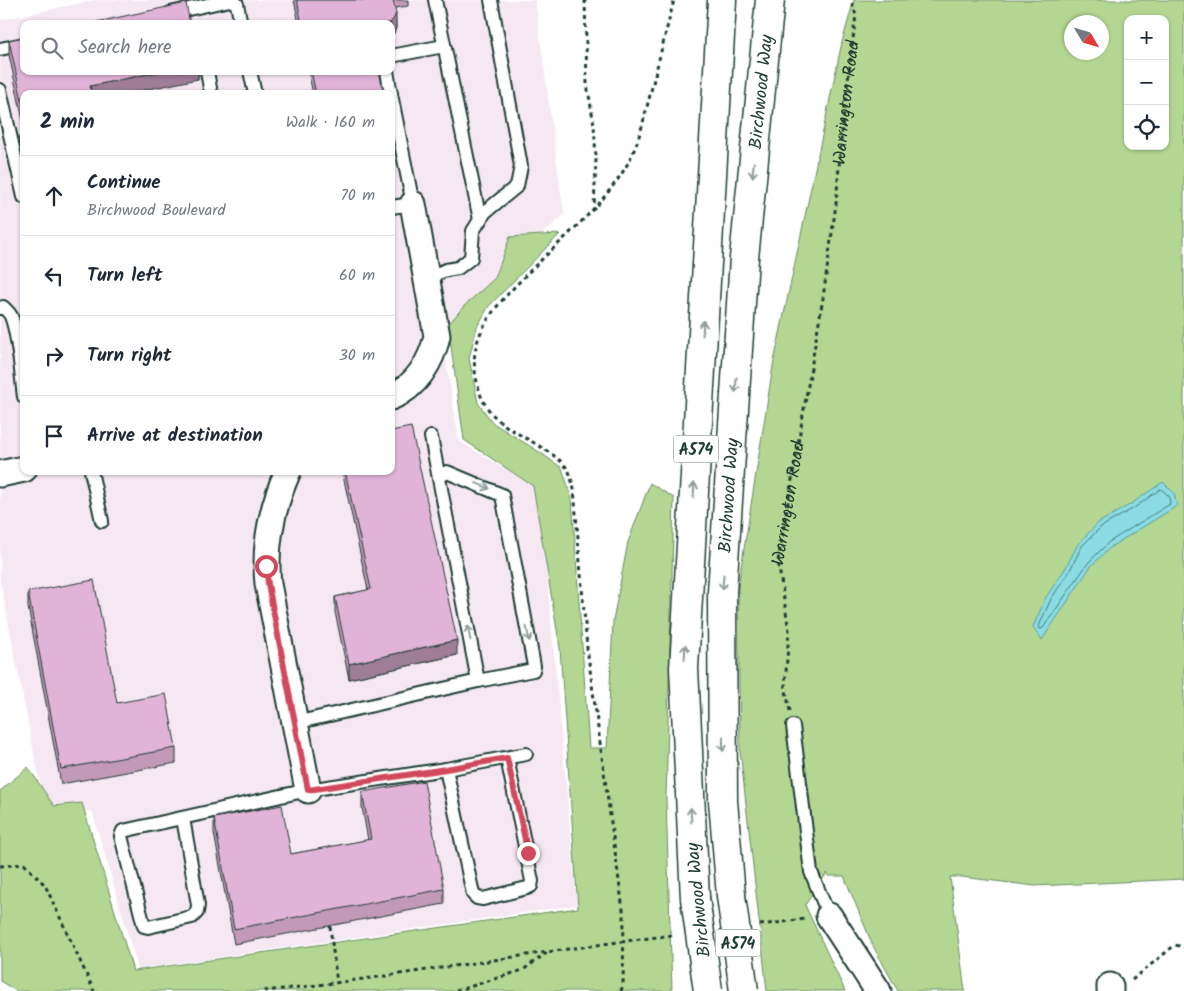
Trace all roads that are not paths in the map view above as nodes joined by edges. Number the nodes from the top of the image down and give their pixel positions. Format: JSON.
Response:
{"nodes":[{"id":1,"x":230,"y":0,"type":"edge"},
{"id":2,"x":435,"y":0,"type":"edge"},
{"id":3,"x":490,"y":0,"type":"edge"},
{"id":4,"x":722,"y":0,"type":"edge"},
{"id":5,"x":770,"y":0,"type":"edge"},
{"id":6,"x":156,"y":16,"type":"edge"},
{"id":7,"x":240,"y":20,"type":"edge"},
{"id":8,"x":20,"y":45,"type":"edge"},
{"id":9,"x":444,"y":46,"type":"junction"},
{"id":10,"x":0,"y":49,"type":"edge"},
{"id":11,"x":395,"y":55,"type":"edge"},
{"id":12,"x":207,"y":75,"type":"edge"},
{"id":13,"x":251,"y":75,"type":"edge"},
{"id":14,"x":388,"y":75,"type":"edge"},
{"id":15,"x":0,"y":90,"type":"edge"},
{"id":16,"x":210,"y":90,"type":"edge"},
{"id":17,"x":254,"y":90,"type":"edge"},
{"id":18,"x":390,"y":90,"type":"edge"},
{"id":19,"x":395,"y":135,"type":"edge"},
{"id":20,"x":20,"y":179,"type":"edge"},
{"id":21,"x":402,"y":206,"type":"edge"},
{"id":22,"x":480,"y":220,"type":"junction"},
{"id":23,"x":426,"y":278,"type":"junction"},
{"id":24,"x":0,"y":308,"type":"edge"},
{"id":25,"x":20,"y":370,"type":"edge"},
{"id":26,"x":395,"y":395,"type":"edge"},
{"id":27,"x":431,"y":437,"type":"dead end"},
{"id":28,"x":20,"y":470,"type":"edge"},
{"id":29,"x":0,"y":474,"type":"edge"},
{"id":30,"x":92,"y":475,"type":"edge"},
{"id":31,"x":286,"y":475,"type":"edge"},
{"id":32,"x":439,"y":478,"type":"junction"},
{"id":33,"x":102,"y":521,"type":"dead end"},
{"id":34,"x":478,"y":681,"type":"junction"},
{"id":35,"x":295,"y":723,"type":"junction"},
{"id":36,"x":793,"y":726,"type":"road end"},
{"id":37,"x":526,"y":754,"type":"dead end"},
{"id":38,"x":507,"y":758,"type":"junction"},
{"id":39,"x":446,"y":769,"type":"junction"},
{"id":40,"x":308,"y":790,"type":"junction"},
{"id":41,"x":184,"y":818,"type":"junction"},
{"id":42,"x":830,"y":916,"type":"joint"},
{"id":43,"x":708,"y":991,"type":"edge"},
{"id":44,"x":744,"y":991,"type":"edge"},
{"id":45,"x":878,"y":991,"type":"edge"}],
"edges":[{"from":1,"to":6,"type":"lane"},
{"from":1,"to":7,"type":"lane"},
{"from":2,"to":9,"type":"lane"},
{"from":3,"to":22,"type":"lane"},
{"from":43,"to":4,"type":"main road","name":"Birchwood Way","number":"A574","one_way":true,"bridge":true},
{"from":5,"to":44,"type":"main road","name":"Birchwood Way","number":"A574","one_way":true,"bridge":true},
{"from":8,"to":10,"type":"lane"},
{"from":9,"to":11,"type":"lane"},
{"from":9,"to":22,"type":"lane"},
{"from":12,"to":16,"type":"lane"},
{"from":13,"to":17,"type":"lane"},
{"from":14,"to":18,"type":"lane"},
{"from":15,"to":20,"type":"lane"},
{"from":19,"to":21,"type":"lane"},
{"from":21,"to":23,"type":"street"},
{"from":22,"to":23,"type":"lane"},
{"from":23,"to":26,"type":"street"},
{"from":24,"to":25,"type":"lane"},
{"from":27,"to":32,"type":"lane"},
{"from":28,"to":29,"type":"street"},
{"from":30,"to":33,"type":"lane"},
{"from":31,"to":35,"type":"street"},
{"from":34,"to":32,"type":"lane","one_way":true},
{"from":32,"to":34,"type":"lane","one_way":true},
{"from":34,"to":35,"type":"lane"},
{"from":35,"to":40,"type":"street"},
{"from":36,"to":42,"type":"lane"},
{"from":37,"to":38,"type":"lane"},
{"from":38,"to":39,"type":"lane"},
{"from":38,"to":39,"type":"lane"},
{"from":39,"to":40,"type":"lane"},
{"from":40,"to":41,"type":"lane"},
{"from":41,"to":41,"type":"lane"},
{"from":42,"to":45,"type":"street"}]}
